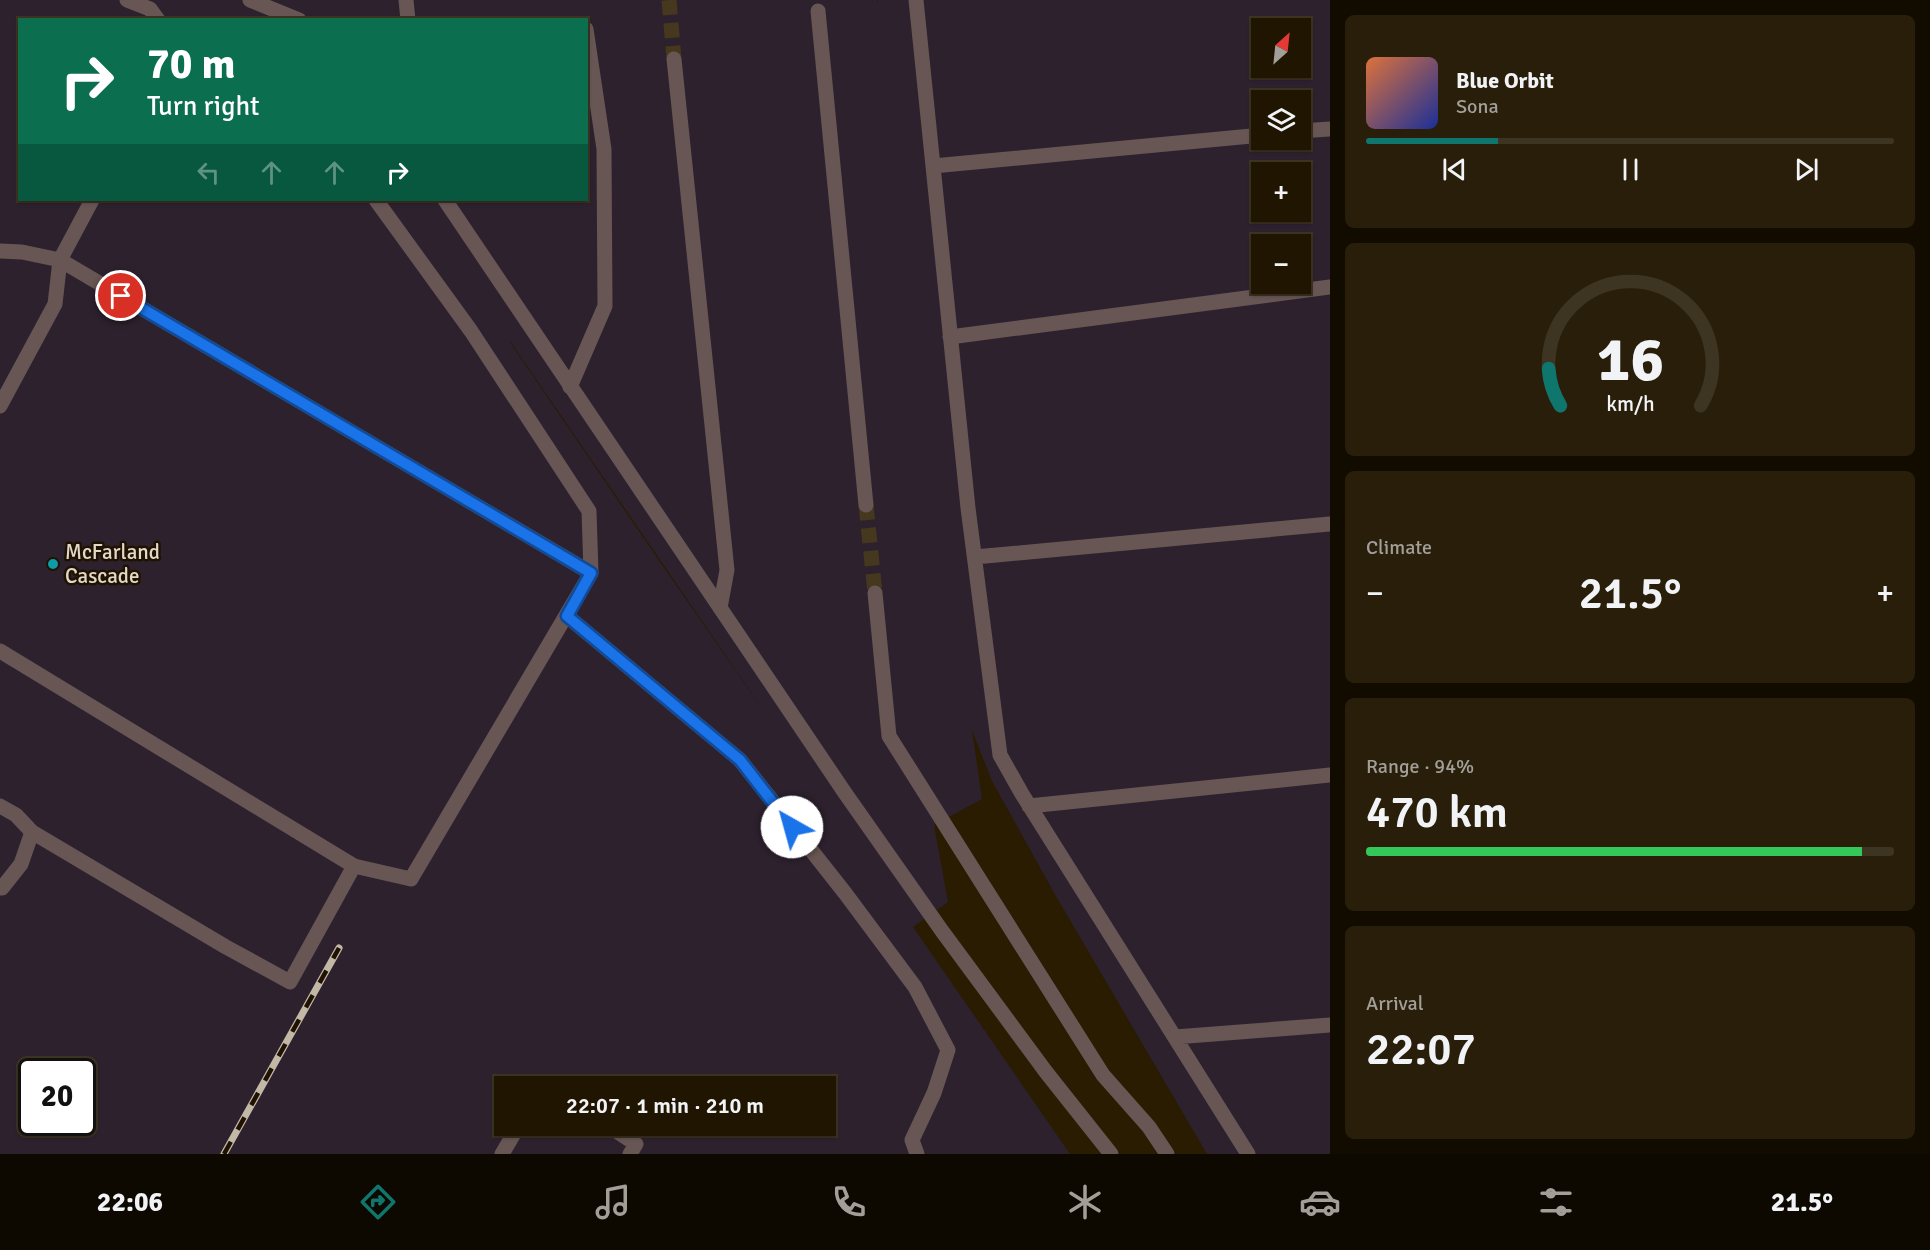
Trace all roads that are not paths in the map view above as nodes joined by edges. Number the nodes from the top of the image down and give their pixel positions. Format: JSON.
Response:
{"nodes":[{"id":1,"x":127,"y":0,"type":"edge"},
{"id":2,"x":250,"y":0,"type":"edge"},
{"id":3,"x":406,"y":0,"type":"edge"},
{"id":4,"x":916,"y":0,"type":"edge"},
{"id":5,"x":818,"y":11,"type":"dead end"},
{"id":6,"x":157,"y":18,"type":"edge"},
{"id":7,"x":294,"y":18,"type":"edge"},
{"id":8,"x":408,"y":18,"type":"edge"},
{"id":9,"x":588,"y":29,"type":"edge"},
{"id":10,"x":674,"y":59,"type":"tunnel mouth"},
{"id":11,"x":1330,"y":129,"type":"edge"},
{"id":12,"x":1311,"y":130,"type":"edge"},
{"id":13,"x":1251,"y":136,"type":"edge"},
{"id":14,"x":933,"y":166,"type":"junction"},
{"id":15,"x":92,"y":201,"type":"edge"},
{"id":16,"x":377,"y":201,"type":"edge"},
{"id":17,"x":446,"y":201,"type":"edge"},
{"id":18,"x":0,"y":251,"type":"edge"},
{"id":19,"x":60,"y":260,"type":"junction"},
{"id":20,"x":1330,"y":287,"type":"edge"},
{"id":21,"x":950,"y":337,"type":"junction"},
{"id":22,"x":570,"y":387,"type":"junction"},
{"id":23,"x":0,"y":406,"type":"edge"},
{"id":24,"x":867,"y":505,"type":"tunnel mouth"},
{"id":25,"x":1330,"y":524,"type":"edge"},
{"id":26,"x":975,"y":557,"type":"junction"},
{"id":27,"x":591,"y":573,"type":"junction"},
{"id":28,"x":875,"y":593,"type":"tunnel mouth"},
{"id":29,"x":720,"y":608,"type":"junction"},
{"id":30,"x":567,"y":616,"type":"junction"},
{"id":31,"x":0,"y":651,"type":"edge"},
{"id":32,"x":1330,"y":775,"type":"edge"},
{"id":33,"x":1029,"y":806,"type":"junction"},
{"id":34,"x":0,"y":807,"type":"edge"},
{"id":35,"x":32,"y":832,"type":"junction"},
{"id":36,"x":354,"y":866,"type":"junction"},
{"id":37,"x":0,"y":888,"type":"edge"},
{"id":38,"x":1330,"y":1025,"type":"edge"},
{"id":39,"x":1175,"y":1037,"type":"junction"},
{"id":40,"x":513,"y":1136,"type":"edge"},
{"id":41,"x":624,"y":1136,"type":"edge"},
{"id":42,"x":502,"y":1154,"type":"edge"},
{"id":43,"x":630,"y":1154,"type":"edge"},
{"id":44,"x":917,"y":1154,"type":"edge"},
{"id":45,"x":1111,"y":1154,"type":"edge"},
{"id":46,"x":1167,"y":1154,"type":"edge"},
{"id":47,"x":1248,"y":1154,"type":"edge"}],
"edges":[{"from":1,"to":6,"type":"lane"},
{"from":2,"to":7,"type":"lane"},
{"from":3,"to":8,"type":"lane"},
{"from":4,"to":14,"type":"lane"},
{"from":5,"to":24,"type":"lane"},
{"from":9,"to":22,"type":"lane"},
{"from":10,"to":29,"type":"lane"},
{"from":11,"to":12,"type":"lane"},
{"from":13,"to":14,"type":"lane"},
{"from":14,"to":21,"type":"lane"},
{"from":15,"to":19,"type":"lane"},
{"from":16,"to":27,"type":"lane"},
{"from":17,"to":22,"type":"lane"},
{"from":18,"to":19,"type":"lane"},
{"from":19,"to":23,"type":"lane"},
{"from":19,"to":27,"type":"lane"},
{"from":20,"to":21,"type":"lane"},
{"from":21,"to":26,"type":"lane"},
{"from":22,"to":29,"type":"lane"},
{"from":25,"to":26,"type":"lane"},
{"from":26,"to":33,"type":"lane"},
{"from":27,"to":30,"type":"lane"},
{"from":28,"to":46,"type":"lane"},
{"from":29,"to":45,"type":"lane"},
{"from":30,"to":36,"type":"lane"},
{"from":30,"to":44,"type":"lane"},
{"from":31,"to":36,"type":"lane"},
{"from":32,"to":33,"type":"lane"},
{"from":33,"to":39,"type":"lane"},
{"from":34,"to":35,"type":"lane"},
{"from":35,"to":36,"type":"lane"},
{"from":35,"to":37,"type":"lane"},
{"from":38,"to":39,"type":"lane"},
{"from":39,"to":47,"type":"lane"},
{"from":40,"to":42,"type":"lane"},
{"from":41,"to":43,"type":"lane"}]}
